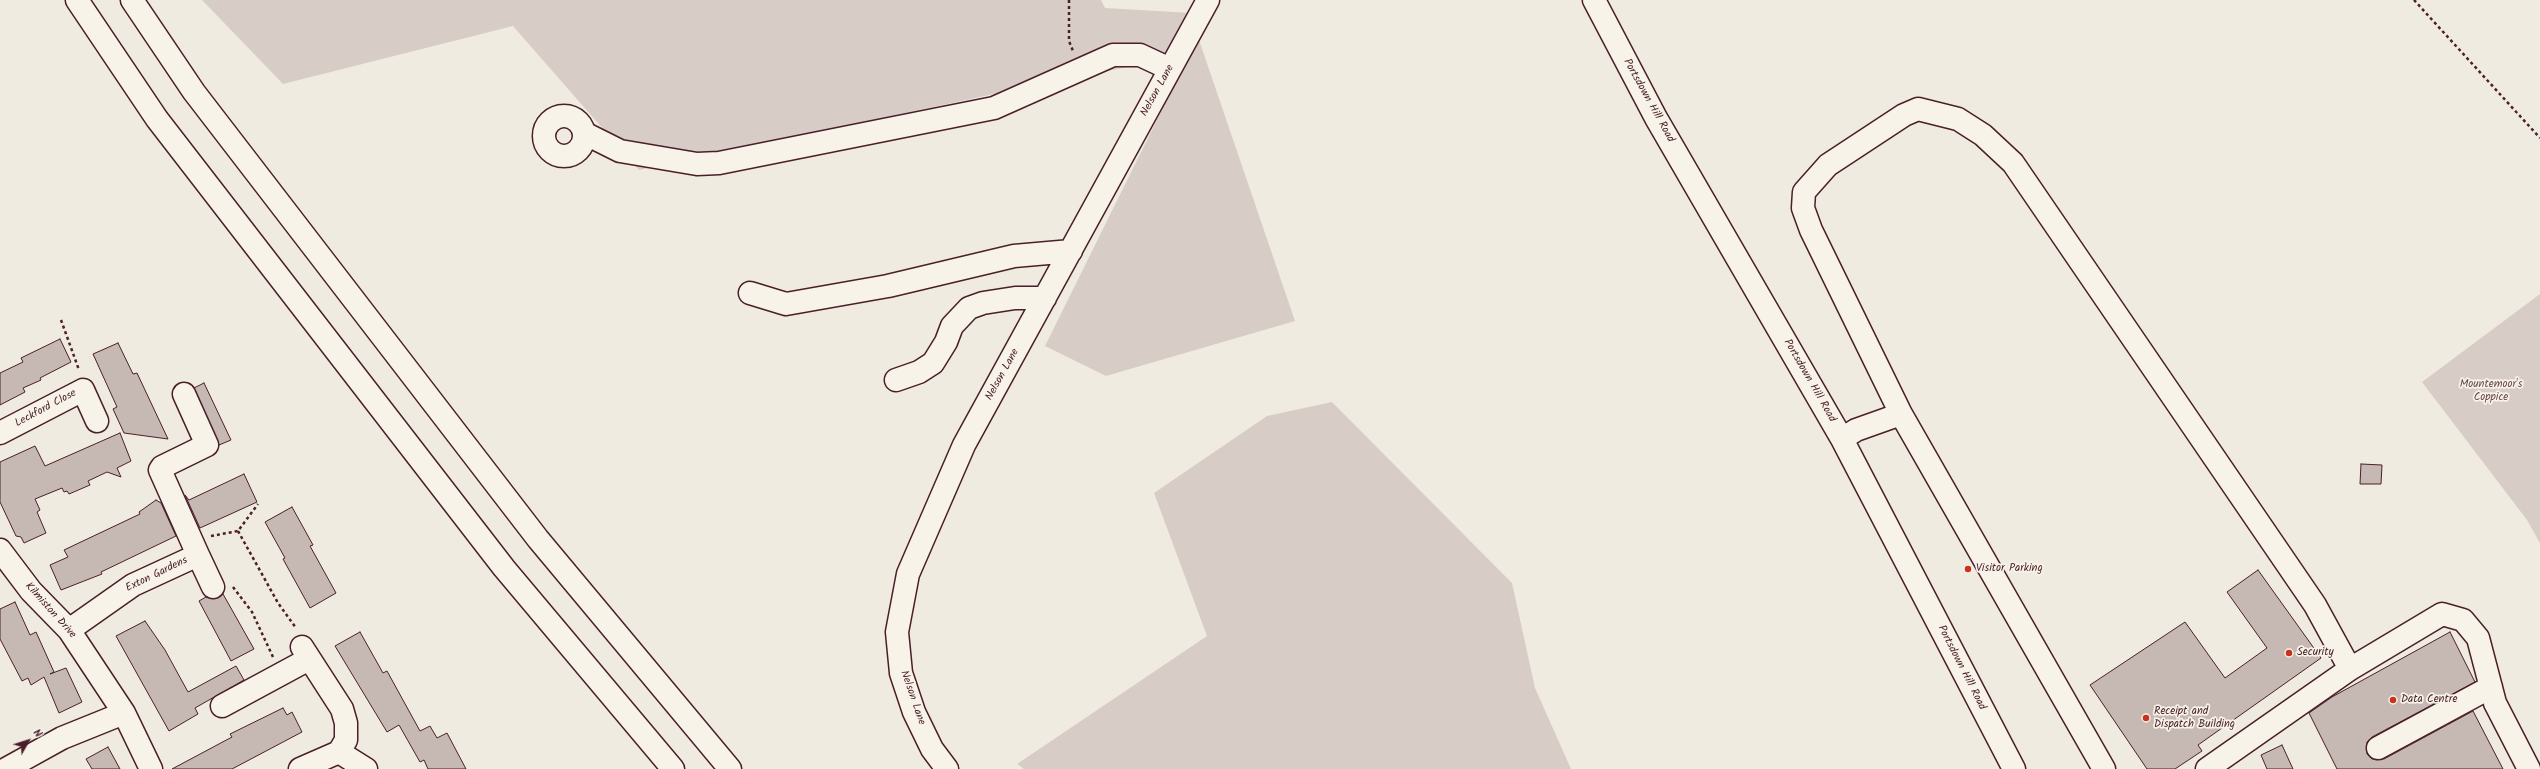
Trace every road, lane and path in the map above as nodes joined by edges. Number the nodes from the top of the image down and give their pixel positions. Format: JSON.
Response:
{"nodes":[{"id":1,"x":77,"y":0,"type":"edge"},
{"id":2,"x":132,"y":0,"type":"edge"},
{"id":3,"x":1208,"y":0,"type":"edge"},
{"id":4,"x":1594,"y":0,"type":"edge"},
{"id":5,"x":2414,"y":0,"type":"edge"},
{"id":6,"x":1170,"y":69,"type":"junction"},
{"id":7,"x":584,"y":133,"type":"dead end"},
{"id":8,"x":2540,"y":138,"type":"edge"},
{"id":9,"x":1071,"y":252,"type":"junction"},
{"id":10,"x":750,"y":293,"type":"dead end"},
{"id":11,"x":1045,"y":298,"type":"junction"},
{"id":12,"x":61,"y":320,"type":"dead end"},
{"id":13,"x":896,"y":380,"type":"dead end"},
{"id":14,"x":83,"y":390,"type":"junction"},
{"id":15,"x":184,"y":394,"type":"dead end"},
{"id":16,"x":1901,"y":414,"type":"junction"},
{"id":17,"x":97,"y":421,"type":"dead end"},
{"id":18,"x":0,"y":433,"type":"edge"},
{"id":19,"x":1842,"y":439,"type":"junction"},
{"id":20,"x":258,"y":504,"type":"dead end"},
{"id":21,"x":238,"y":531,"type":"junction"},
{"id":22,"x":0,"y":550,"type":"edge"},
{"id":23,"x":195,"y":550,"type":"junction"},
{"id":24,"x":213,"y":587,"type":"joint"},
{"id":25,"x":69,"y":630,"type":"junction"},
{"id":26,"x":306,"y":653,"type":"junction"},
{"id":27,"x":2350,"y":669,"type":"junction"},
{"id":28,"x":281,"y":674,"type":"junction"},
{"id":29,"x":2492,"y":687,"type":"junction"},
{"id":30,"x":222,"y":706,"type":"dead end"},
{"id":31,"x":124,"y":713,"type":"junction"},
{"id":32,"x":2378,"y":748,"type":"dead end"},
{"id":33,"x":339,"y":752,"type":"junction"},
{"id":34,"x":6,"y":769,"type":"edge"},
{"id":35,"x":151,"y":769,"type":"edge"},
{"id":36,"x":300,"y":769,"type":"edge"},
{"id":37,"x":366,"y":769,"type":"edge"},
{"id":38,"x":673,"y":769,"type":"edge"},
{"id":39,"x":730,"y":769,"type":"edge"},
{"id":40,"x":947,"y":769,"type":"edge"},
{"id":41,"x":2014,"y":769,"type":"edge"},
{"id":42,"x":2104,"y":769,"type":"edge"},
{"id":43,"x":2207,"y":769,"type":"edge"},
{"id":44,"x":2529,"y":769,"type":"edge"}],
"edges":[{"from":1,"to":38,"type":"main road"},
{"from":2,"to":39,"type":"main road"},
{"from":3,"to":6,"type":"main road","name":"Nelson Lane"},
{"from":4,"to":19,"type":"main road","name":"Portsdown Hill Road"},
{"from":5,"to":8,"type":"path"},
{"from":6,"to":7,"type":"main road"},
{"from":6,"to":9,"type":"main road","name":"Nelson Lane"},
{"from":9,"to":10,"type":"main road"},
{"from":9,"to":11,"type":"main road","name":"Nelson Lane"},
{"from":11,"to":13,"type":"main road"},
{"from":11,"to":40,"type":"main road","name":"Nelson Lane"},
{"from":12,"to":14,"type":"path"},
{"from":14,"to":17,"type":"main road","name":"Leckford Close"},
{"from":14,"to":18,"type":"main road","name":"Leckford Close"},
{"from":15,"to":23,"type":"main road"},
{"from":16,"to":19,"type":"main road"},
{"from":16,"to":27,"type":"main road"},
{"from":16,"to":42,"type":"main road"},
{"from":19,"to":41,"type":"main road","name":"Portsdown Hill Road"},
{"from":20,"to":21,"type":"path"},
{"from":21,"to":23,"type":"path"},
{"from":21,"to":26,"type":"path"},
{"from":22,"to":25,"type":"main road","name":"Kilmiston Drive"},
{"from":23,"to":24,"type":"main road","name":"Exton Gardens"},
{"from":23,"to":25,"type":"main road","name":"Exton Gardens"},
{"from":24,"to":28,"type":"path"},
{"from":25,"to":31,"type":"main road","name":"Kilmiston Drive"},
{"from":26,"to":28,"type":"main road"},
{"from":26,"to":33,"type":"main road"},
{"from":27,"to":29,"type":"main road"},
{"from":27,"to":43,"type":"main road"},
{"from":28,"to":30,"type":"main road"},
{"from":29,"to":32,"type":"main road"},
{"from":29,"to":44,"type":"main road"},
{"from":31,"to":34,"type":"main road"},
{"from":31,"to":35,"type":"main road","name":"Kilmiston Drive"},
{"from":33,"to":36,"type":"main road"},
{"from":33,"to":37,"type":"main road"}]}
